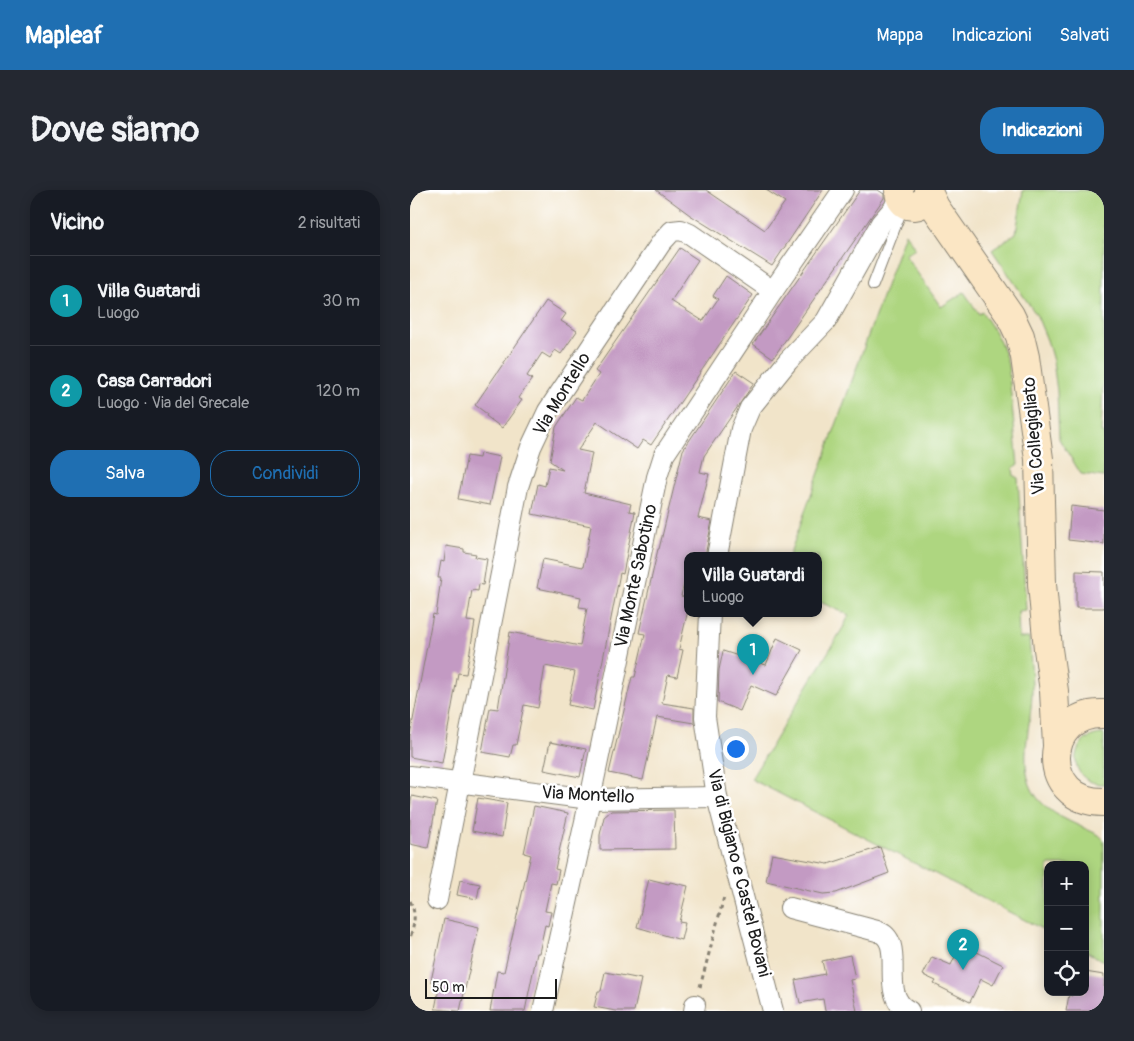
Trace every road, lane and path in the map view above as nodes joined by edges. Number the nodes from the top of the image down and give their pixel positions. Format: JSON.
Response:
{"nodes":[{"id":1,"x":844,"y":190,"type":"edge"},
{"id":2,"x":914,"y":198,"type":"edge"},
{"id":3,"x":873,"y":285,"type":"dead end"},
{"id":4,"x":773,"y":291,"type":"junction"},
{"id":5,"x":718,"y":552,"type":"edge"},
{"id":6,"x":710,"y":617,"type":"edge"},
{"id":7,"x":1054,"y":691,"type":"junction"},
{"id":8,"x":1096,"y":715,"type":"edge"},
{"id":9,"x":1057,"y":745,"type":"junction"},
{"id":10,"x":410,"y":776,"type":"edge"},
{"id":11,"x":459,"y":783,"type":"junction"},
{"id":12,"x":717,"y":797,"type":"junction"},
{"id":13,"x":590,"y":799,"type":"junction"},
{"id":14,"x":1097,"y":805,"type":"edge"},
{"id":15,"x":724,"y":893,"type":"dead end"},
{"id":16,"x":437,"y":900,"type":"dead end"},
{"id":17,"x":410,"y":902,"type":"edge"},
{"id":18,"x":790,"y":908,"type":"dead end"},
{"id":19,"x":410,"y":938,"type":"edge"},
{"id":20,"x":694,"y":1008,"type":"edge"},
{"id":21,"x":543,"y":1011,"type":"edge"},
{"id":22,"x":773,"y":1011,"type":"edge"},
{"id":23,"x":909,"y":1011,"type":"edge"}],
"edges":[{"from":1,"to":4,"type":"street","name":"Via Monte Sabotino"},
{"from":2,"to":3,"type":"lane"},
{"from":2,"to":5,"type":"street"},
{"from":2,"to":7,"type":"main road","name":"Via Collegigliato"},
{"from":4,"to":11,"type":"street","name":"Via Montello"},
{"from":4,"to":13,"type":"street","name":"Via Monte Sabotino"},
{"from":6,"to":12,"type":"street","name":"Via di Bigiano e Castel Bovani"},
{"from":7,"to":8,"type":"main road"},
{"from":7,"to":9,"type":"main road","name":"Via Collegigliato"},
{"from":8,"to":9,"type":"main road"},
{"from":9,"to":14,"type":"main road","name":"Via Collegigliato"},
{"from":10,"to":11,"type":"street","name":"Via Montello"},
{"from":11,"to":13,"type":"street","name":"Via Montello"},
{"from":11,"to":16,"type":"street","name":"Via Montello"},
{"from":12,"to":13,"type":"street","name":"Via Montello"},
{"from":12,"to":22,"type":"street","name":"Via di Bigiano e Castel Bovani"},
{"from":13,"to":21,"type":"street","name":"Via Monte Sabotino"},
{"from":15,"to":20,"type":"path"},
{"from":17,"to":19,"type":"path"},
{"from":18,"to":23,"type":"street"}]}
